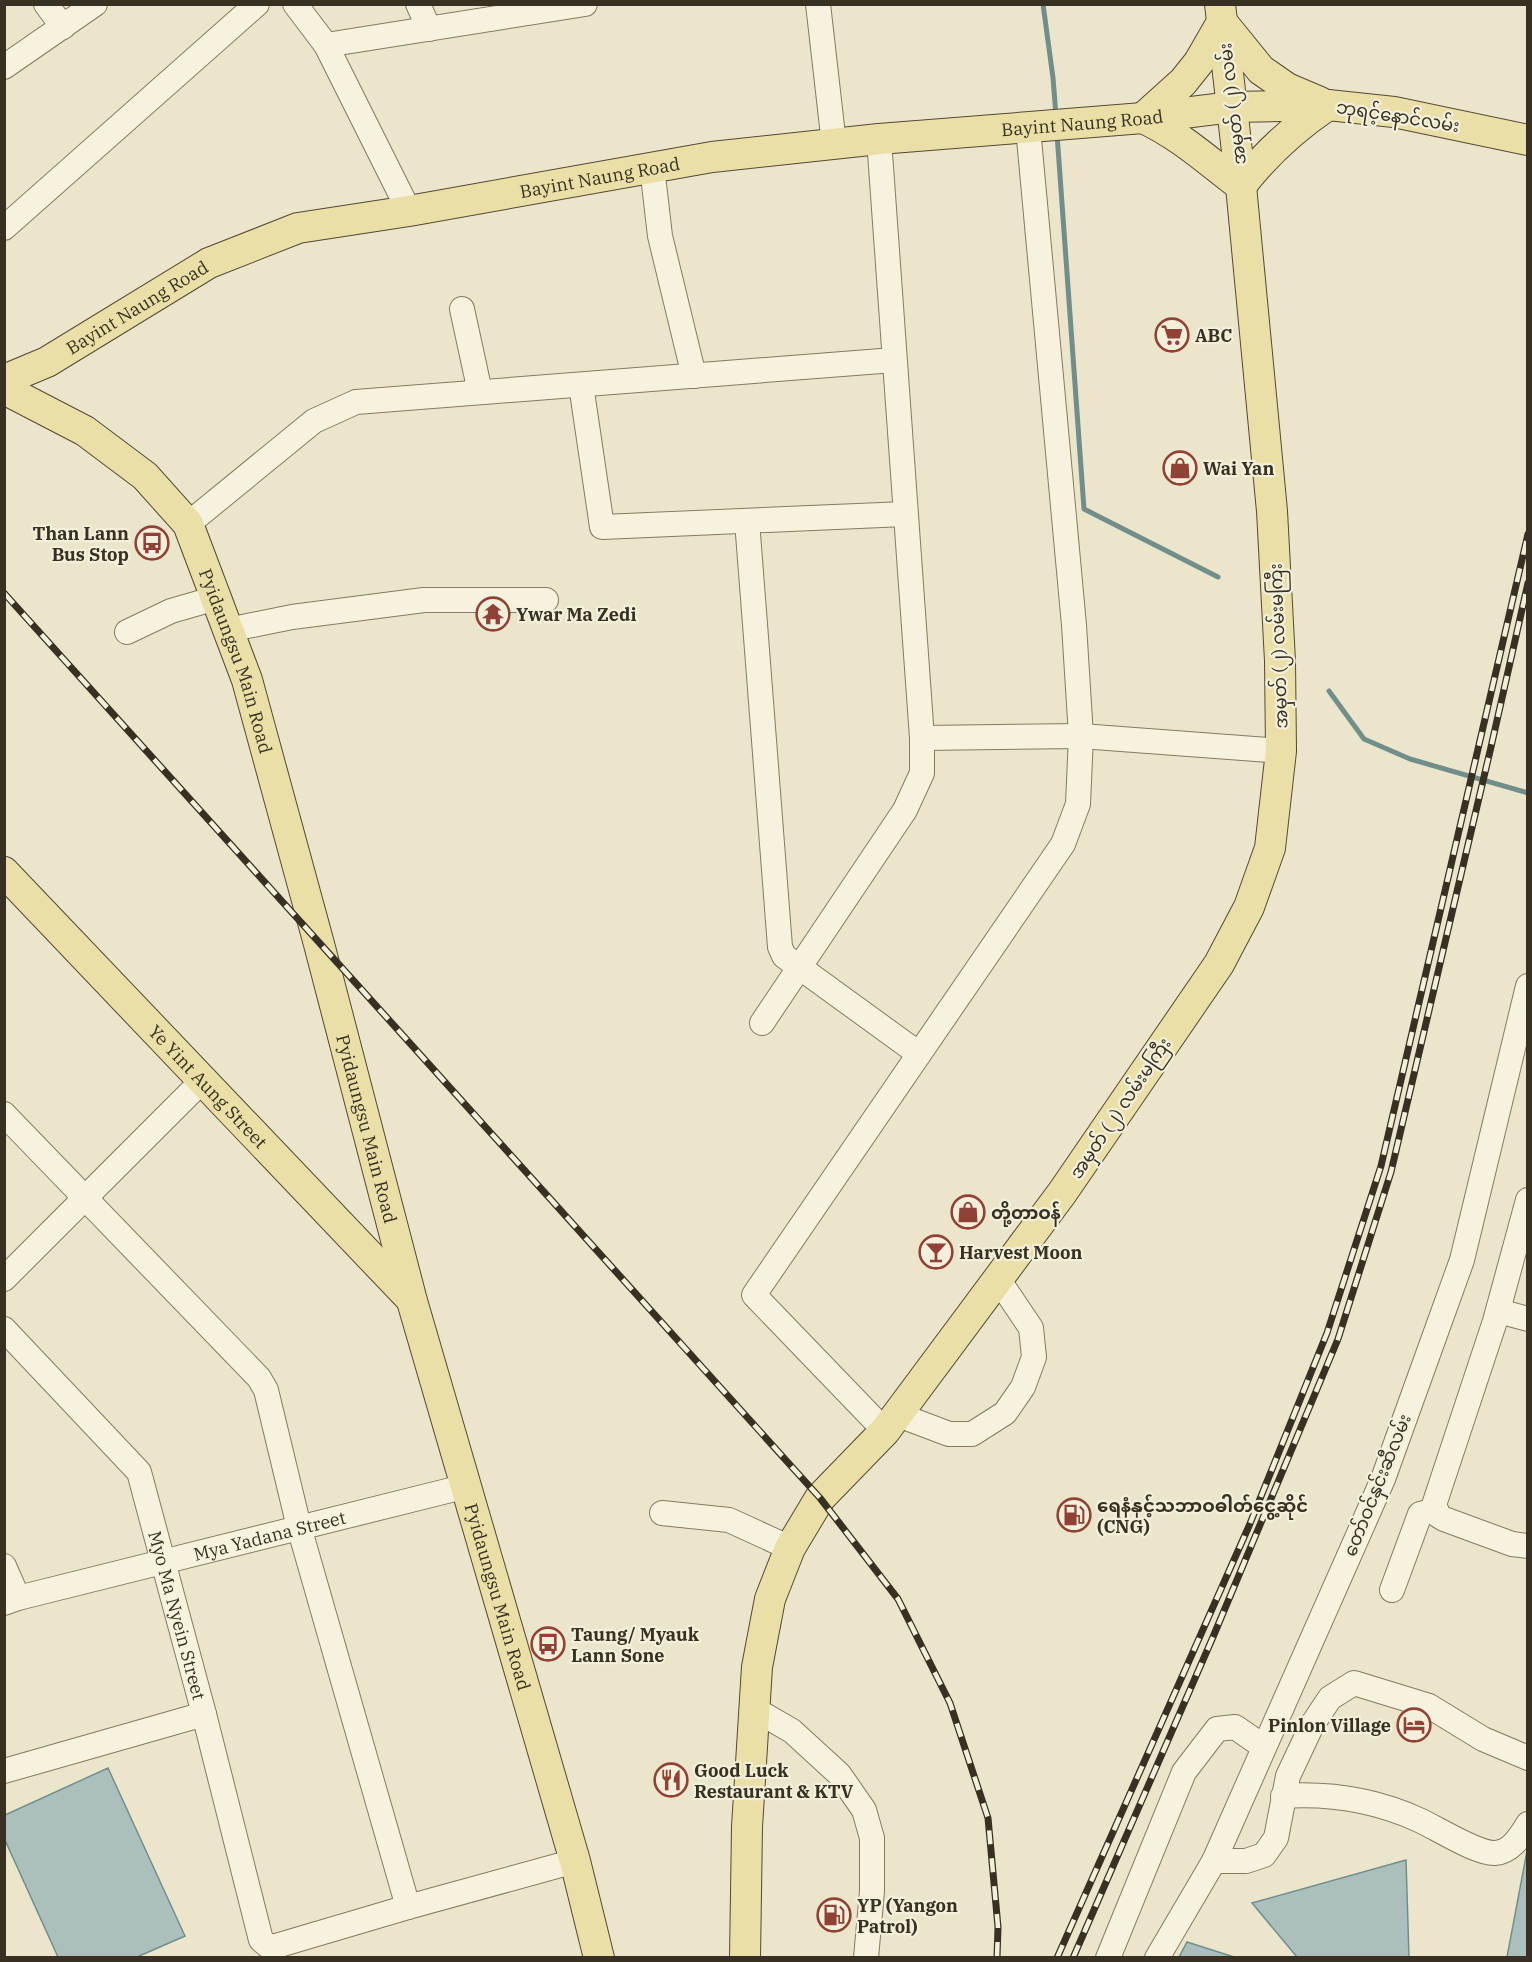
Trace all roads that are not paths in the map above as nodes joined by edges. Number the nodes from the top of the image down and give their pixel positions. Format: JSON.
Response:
{"nodes":[{"id":1,"x":46,"y":4,"type":"edge"},
{"id":2,"x":95,"y":4,"type":"edge"},
{"id":3,"x":257,"y":4,"type":"edge"},
{"id":4,"x":295,"y":4,"type":"edge"},
{"id":5,"x":418,"y":4,"type":"edge"},
{"id":6,"x":585,"y":4,"type":"edge"},
{"id":7,"x":818,"y":4,"type":"edge"},
{"id":8,"x":1221,"y":13,"type":"edge"},
{"id":9,"x":63,"y":27,"type":"junction"},
{"id":10,"x":429,"y":29,"type":"junction"},
{"id":11,"x":326,"y":45,"type":"junction"},
{"id":12,"x":4,"y":67,"type":"edge"},
{"id":13,"x":1328,"y":105,"type":"junction"},
{"id":14,"x":1232,"y":106,"type":"junction"},
{"id":15,"x":1143,"y":118,"type":"junction"},
{"id":16,"x":1028,"y":128,"type":"junction"},
{"id":17,"x":879,"y":139,"type":"junction"},
{"id":18,"x":1527,"y":140,"type":"edge"},
{"id":19,"x":834,"y":144,"type":"junction"},
{"id":20,"x":652,"y":167,"type":"junction"},
{"id":21,"x":1241,"y":186,"type":"junction"},
{"id":22,"x":409,"y":211,"type":"junction"},
{"id":23,"x":4,"y":228,"type":"edge"},
{"id":24,"x":462,"y":309,"type":"dead end"},
{"id":25,"x":894,"y":360,"type":"junction"},
{"id":26,"x":694,"y":376,"type":"junction"},
{"id":27,"x":4,"y":380,"type":"edge"},
{"id":28,"x":581,"y":385,"type":"junction"},
{"id":29,"x":4,"y":389,"type":"edge"},
{"id":30,"x":480,"y":392,"type":"junction"},
{"id":31,"x":905,"y":514,"type":"junction"},
{"id":32,"x":747,"y":521,"type":"junction"},
{"id":33,"x":188,"y":524,"type":"junction"},
{"id":34,"x":216,"y":598,"type":"junction"},
{"id":35,"x":546,"y":600,"type":"dead end"},
{"id":36,"x":228,"y":630,"type":"junction"},
{"id":37,"x":127,"y":632,"type":"dead end"},
{"id":38,"x":1080,"y":736,"type":"junction"},
{"id":39,"x":922,"y":738,"type":"junction"},
{"id":40,"x":1281,"y":751,"type":"junction"},
{"id":41,"x":4,"y":872,"type":"edge"},
{"id":42,"x":800,"y":967,"type":"junction"},
{"id":43,"x":1527,"y":986,"type":"edge"},
{"id":44,"x":762,"y":1023,"type":"dead end"},
{"id":45,"x":919,"y":1054,"type":"junction"},
{"id":46,"x":204,"y":1079,"type":"junction"},
{"id":47,"x":4,"y":1114,"type":"edge"},
{"id":48,"x":85,"y":1198,"type":"junction"},
{"id":49,"x":1527,"y":1200,"type":"edge"},
{"id":50,"x":4,"y":1279,"type":"edge"},
{"id":51,"x":998,"y":1280,"type":"junction"},
{"id":52,"x":412,"y":1300,"type":"junction"},
{"id":53,"x":1498,"y":1311,"type":"junction"},
{"id":54,"x":1527,"y":1319,"type":"edge"},
{"id":55,"x":4,"y":1329,"type":"edge"},
{"id":56,"x":891,"y":1423,"type":"junction"},
{"id":57,"x":467,"y":1486,"type":"junction"},
{"id":58,"x":1435,"y":1510,"type":"junction"},
{"id":59,"x":662,"y":1513,"type":"dead end"},
{"id":60,"x":299,"y":1527,"type":"junction"},
{"id":61,"x":1527,"y":1546,"type":"edge"},
{"id":62,"x":789,"y":1548,"type":"junction"},
{"id":63,"x":162,"y":1562,"type":"junction"},
{"id":64,"x":4,"y":1566,"type":"edge"},
{"id":65,"x":1392,"y":1590,"type":"dead end"},
{"id":66,"x":11,"y":1601,"type":"edge"},
{"id":67,"x":754,"y":1709,"type":"junction"},
{"id":68,"x":204,"y":1714,"type":"junction"},
{"id":69,"x":1264,"y":1747,"type":"junction"},
{"id":70,"x":1527,"y":1758,"type":"edge"},
{"id":71,"x":4,"y":1771,"type":"edge"},
{"id":72,"x":1283,"y":1796,"type":"junction"},
{"id":73,"x":1527,"y":1824,"type":"edge"},
{"id":74,"x":575,"y":1861,"type":"junction"},
{"id":75,"x":1214,"y":1861,"type":"junction"},
{"id":76,"x":408,"y":1907,"type":"junction"},
{"id":77,"x":599,"y":1958,"type":"edge"},
{"id":78,"x":745,"y":1958,"type":"edge"},
{"id":79,"x":866,"y":1958,"type":"edge"},
{"id":80,"x":1108,"y":1958,"type":"edge"},
{"id":81,"x":1156,"y":1958,"type":"edge"}],
"edges":[{"from":1,"to":9,"type":"street"},
{"from":2,"to":9,"type":"street"},
{"from":3,"to":23,"type":"street"},
{"from":4,"to":11,"type":"street"},
{"from":5,"to":10,"type":"street"},
{"from":6,"to":10,"type":"street"},
{"from":7,"to":19,"type":"street"},
{"from":8,"to":13,"type":"main road"},
{"from":8,"to":14,"type":"main road","name":"အမှတ် (၂) လမ်း"},
{"from":8,"to":15,"type":"main road"},
{"from":9,"to":12,"type":"street"},
{"from":10,"to":11,"type":"street"},
{"from":11,"to":22,"type":"street"},
{"from":13,"to":14,"type":"main road","name":"ဘုရင့်နောင်လမ်း"},
{"from":13,"to":18,"type":"main road","name":"ဘုရင့်နောင်လမ်း"},
{"from":13,"to":21,"type":"main road"},
{"from":14,"to":15,"type":"main road","name":"Bayint Naung Road"},
{"from":14,"to":21,"type":"main road","name":"အမှတ် (၂) လမ်း"},
{"from":15,"to":16,"type":"main road","name":"Bayint Naung Road"},
{"from":15,"to":21,"type":"main road"},
{"from":16,"to":17,"type":"main road","name":"Bayint Naung Road"},
{"from":16,"to":38,"type":"street"},
{"from":17,"to":19,"type":"main road","name":"Bayint Naung Road"},
{"from":17,"to":25,"type":"street"},
{"from":19,"to":20,"type":"main road","name":"Bayint Naung Road"},
{"from":20,"to":22,"type":"main road","name":"Bayint Naung Road"},
{"from":20,"to":26,"type":"street"},
{"from":21,"to":40,"type":"main road","name":"အမှတ် (၂) လမ်းမကြီး"},
{"from":22,"to":27,"type":"main road","name":"Bayint Naung Road"},
{"from":24,"to":30,"type":"street"},
{"from":25,"to":26,"type":"street"},
{"from":25,"to":31,"type":"street"},
{"from":26,"to":28,"type":"street"},
{"from":28,"to":30,"type":"street"},
{"from":28,"to":32,"type":"street"},
{"from":29,"to":33,"type":"main road","name":"Pyidaungsu Main Road"},
{"from":30,"to":33,"type":"street"},
{"from":31,"to":32,"type":"street"},
{"from":31,"to":39,"type":"street"},
{"from":32,"to":42,"type":"street"},
{"from":33,"to":34,"type":"main road","name":"Pyidaungsu Main Road"},
{"from":34,"to":36,"type":"main road","name":"Pyidaungsu Main Road"},
{"from":34,"to":37,"type":"street"},
{"from":35,"to":36,"type":"street"},
{"from":36,"to":52,"type":"main road","name":"Pyidaungsu Main Road"},
{"from":38,"to":39,"type":"street"},
{"from":38,"to":40,"type":"street"},
{"from":38,"to":45,"type":"street"},
{"from":39,"to":42,"type":"street"},
{"from":40,"to":51,"type":"main road","name":"အမှတ် (၂) လမ်းမကြီး"},
{"from":41,"to":46,"type":"main road","name":"Ye Yint Aung Street"},
{"from":42,"to":44,"type":"street"},
{"from":42,"to":45,"type":"street"},
{"from":43,"to":69,"type":"street","name":"တော်ဝင်နှင်းဆီလမ်း"},
{"from":45,"to":56,"type":"street"},
{"from":46,"to":48,"type":"street"},
{"from":46,"to":52,"type":"main road","name":"Ye Yint Aung Street"},
{"from":47,"to":48,"type":"street"},
{"from":48,"to":50,"type":"street"},
{"from":48,"to":60,"type":"street"},
{"from":49,"to":53,"type":"street"},
{"from":51,"to":56,"type":"main road","name":"အမှတ် (၂) လမ်းမကြီး"},
{"from":51,"to":56,"type":"street"},
{"from":52,"to":57,"type":"main road","name":"Pyidaungsu Main Road"},
{"from":53,"to":54,"type":"street"},
{"from":53,"to":58,"type":"street"},
{"from":55,"to":63,"type":"street","name":"Myo Ma Nyein Street"},
{"from":56,"to":62,"type":"main road","name":"အမှတ် (၂) လမ်းမကြီး"},
{"from":57,"to":60,"type":"street","name":"Mya Yadana Street"},
{"from":57,"to":74,"type":"main road","name":"Pyidaungsu Main Road"},
{"from":58,"to":61,"type":"street"},
{"from":58,"to":65,"type":"street"},
{"from":59,"to":62,"type":"street"},
{"from":60,"to":63,"type":"street","name":"Mya Yadana Street"},
{"from":60,"to":76,"type":"street"},
{"from":62,"to":67,"type":"main road","name":"အမှတ် (၂) လမ်းမကြီး"},
{"from":63,"to":66,"type":"street","name":"Mya Yadana Street"},
{"from":63,"to":68,"type":"street","name":"Myo Ma Nyein Street"},
{"from":64,"to":66,"type":"street"},
{"from":67,"to":78,"type":"main road","name":"အမှတ် (၂) လမ်းမကြီး"},
{"from":67,"to":79,"type":"street"},
{"from":68,"to":71,"type":"street"},
{"from":68,"to":76,"type":"street","name":"Myo Ma Nyein Street"},
{"from":69,"to":75,"type":"street","name":"တော်ဝင်နှင်းဆီလမ်း"},
{"from":69,"to":80,"type":"street"},
{"from":70,"to":72,"type":"street"},
{"from":72,"to":73,"type":"street"},
{"from":72,"to":75,"type":"street"},
{"from":74,"to":76,"type":"street"},
{"from":74,"to":77,"type":"main road","name":"Pyidaungsu Main Road"},
{"from":75,"to":81,"type":"street","name":"တော်ဝင်နှင်းဆီလမ်း"}]}
